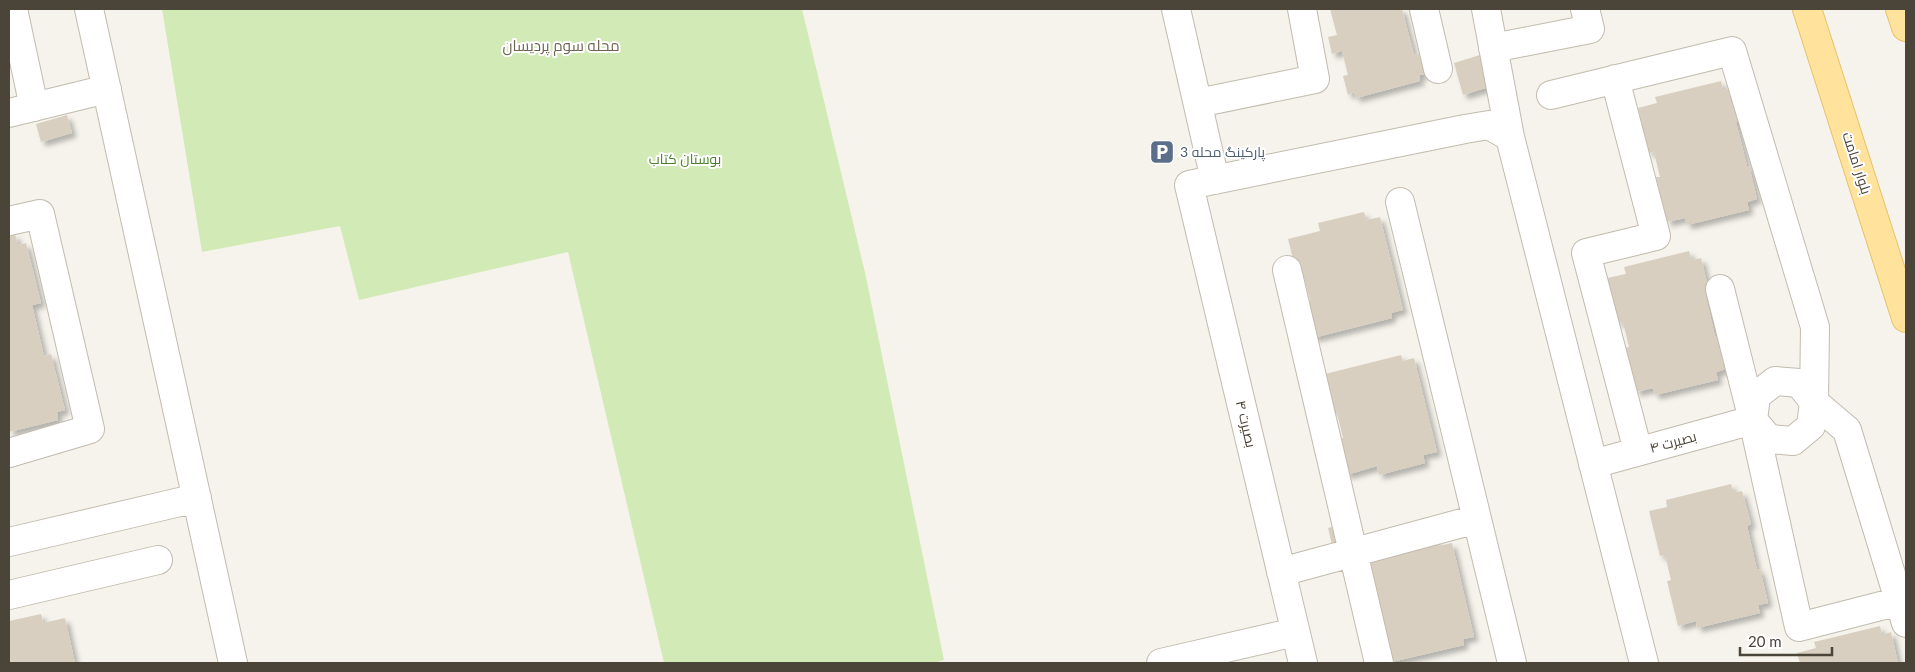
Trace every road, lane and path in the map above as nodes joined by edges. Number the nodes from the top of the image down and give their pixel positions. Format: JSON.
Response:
{"nodes":[{"id":1,"x":13,"y":9,"type":"edge"},
{"id":2,"x":89,"y":9,"type":"edge"},
{"id":3,"x":1176,"y":9,"type":"edge"},
{"id":4,"x":1302,"y":9,"type":"edge"},
{"id":5,"x":1424,"y":9,"type":"edge"},
{"id":6,"x":1486,"y":9,"type":"edge"},
{"id":7,"x":1585,"y":9,"type":"edge"},
{"id":8,"x":1807,"y":9,"type":"edge"},
{"id":9,"x":1900,"y":9,"type":"edge"},
{"id":10,"x":1906,"y":27,"type":"edge"},
{"id":11,"x":1493,"y":48,"type":"junction"},
{"id":12,"x":1438,"y":69,"type":"dead end"},
{"id":13,"x":1615,"y":80,"type":"junction"},
{"id":14,"x":107,"y":89,"type":"junction"},
{"id":15,"x":1551,"y":94,"type":"dead end"},
{"id":16,"x":1198,"y":103,"type":"junction"},
{"id":17,"x":21,"y":110,"type":"edge"},
{"id":18,"x":1510,"y":137,"type":"junction"},
{"id":19,"x":1202,"y":183,"type":"junction"},
{"id":20,"x":1400,"y":202,"type":"dead end"},
{"id":21,"x":9,"y":221,"type":"edge"},
{"id":22,"x":1287,"y":270,"type":"dead end"},
{"id":23,"x":1720,"y":289,"type":"dead end"},
{"id":24,"x":1906,"y":318,"type":"edge"},
{"id":25,"x":1814,"y":402,"type":"junction"},
{"id":26,"x":1753,"y":420,"type":"junction"},
{"id":27,"x":1638,"y":452,"type":"junction"},
{"id":28,"x":9,"y":453,"type":"edge"},
{"id":29,"x":1593,"y":464,"type":"junction"},
{"id":30,"x":197,"y":498,"type":"junction"},
{"id":31,"x":1477,"y":519,"type":"junction"},
{"id":32,"x":9,"y":542,"type":"edge"},
{"id":33,"x":1353,"y":553,"type":"junction"},
{"id":34,"x":158,"y":560,"type":"dead end"},
{"id":35,"x":1281,"y":572,"type":"junction"},
{"id":36,"x":9,"y":595,"type":"edge"},
{"id":37,"x":1903,"y":612,"type":"edge"},
{"id":38,"x":1295,"y":632,"type":"junction"},
{"id":39,"x":233,"y":663,"type":"edge"},
{"id":40,"x":1161,"y":663,"type":"edge"},
{"id":41,"x":1303,"y":663,"type":"edge"},
{"id":42,"x":1379,"y":663,"type":"edge"},
{"id":43,"x":1512,"y":663,"type":"edge"},
{"id":44,"x":1644,"y":663,"type":"edge"}],
"edges":[{"from":1,"to":17,"type":"street"},
{"from":2,"to":14,"type":"street"},
{"from":3,"to":16,"type":"street","name":"بصیرت ۴"},
{"from":4,"to":16,"type":"street"},
{"from":5,"to":12,"type":"street"},
{"from":6,"to":11,"type":"street"},
{"from":7,"to":11,"type":"street"},
{"from":8,"to":24,"type":"main road","name":"بلوار امامت"},
{"from":9,"to":10,"type":"main road"},
{"from":11,"to":18,"type":"street"},
{"from":13,"to":15,"type":"street"},
{"from":13,"to":25,"type":"street"},
{"from":13,"to":27,"type":"street"},
{"from":14,"to":17,"type":"street"},
{"from":14,"to":30,"type":"street"},
{"from":16,"to":19,"type":"street","name":"بصیرت ۴"},
{"from":18,"to":19,"type":"street"},
{"from":18,"to":29,"type":"street"},
{"from":19,"to":35,"type":"street","name":"بصیرت ۴"},
{"from":20,"to":31,"type":"street"},
{"from":21,"to":28,"type":"street"},
{"from":22,"to":33,"type":"street"},
{"from":23,"to":26,"type":"street"},
{"from":25,"to":26,"type":"street"},
{"from":25,"to":26,"type":"street"},
{"from":25,"to":37,"type":"street"},
{"from":26,"to":27,"type":"street","name":"بصیرت ۴"},
{"from":26,"to":37,"type":"street"},
{"from":27,"to":29,"type":"street","name":"بصیرت ۴"},
{"from":29,"to":44,"type":"street"},
{"from":30,"to":32,"type":"street"},
{"from":30,"to":39,"type":"street"},
{"from":31,"to":33,"type":"street"},
{"from":31,"to":43,"type":"street"},
{"from":33,"to":35,"type":"street"},
{"from":33,"to":42,"type":"street"},
{"from":34,"to":36,"type":"street"},
{"from":35,"to":38,"type":"street","name":"بصیرت ۴"},
{"from":38,"to":40,"type":"street"},
{"from":38,"to":41,"type":"street","name":"بصیرت ۴"}]}
